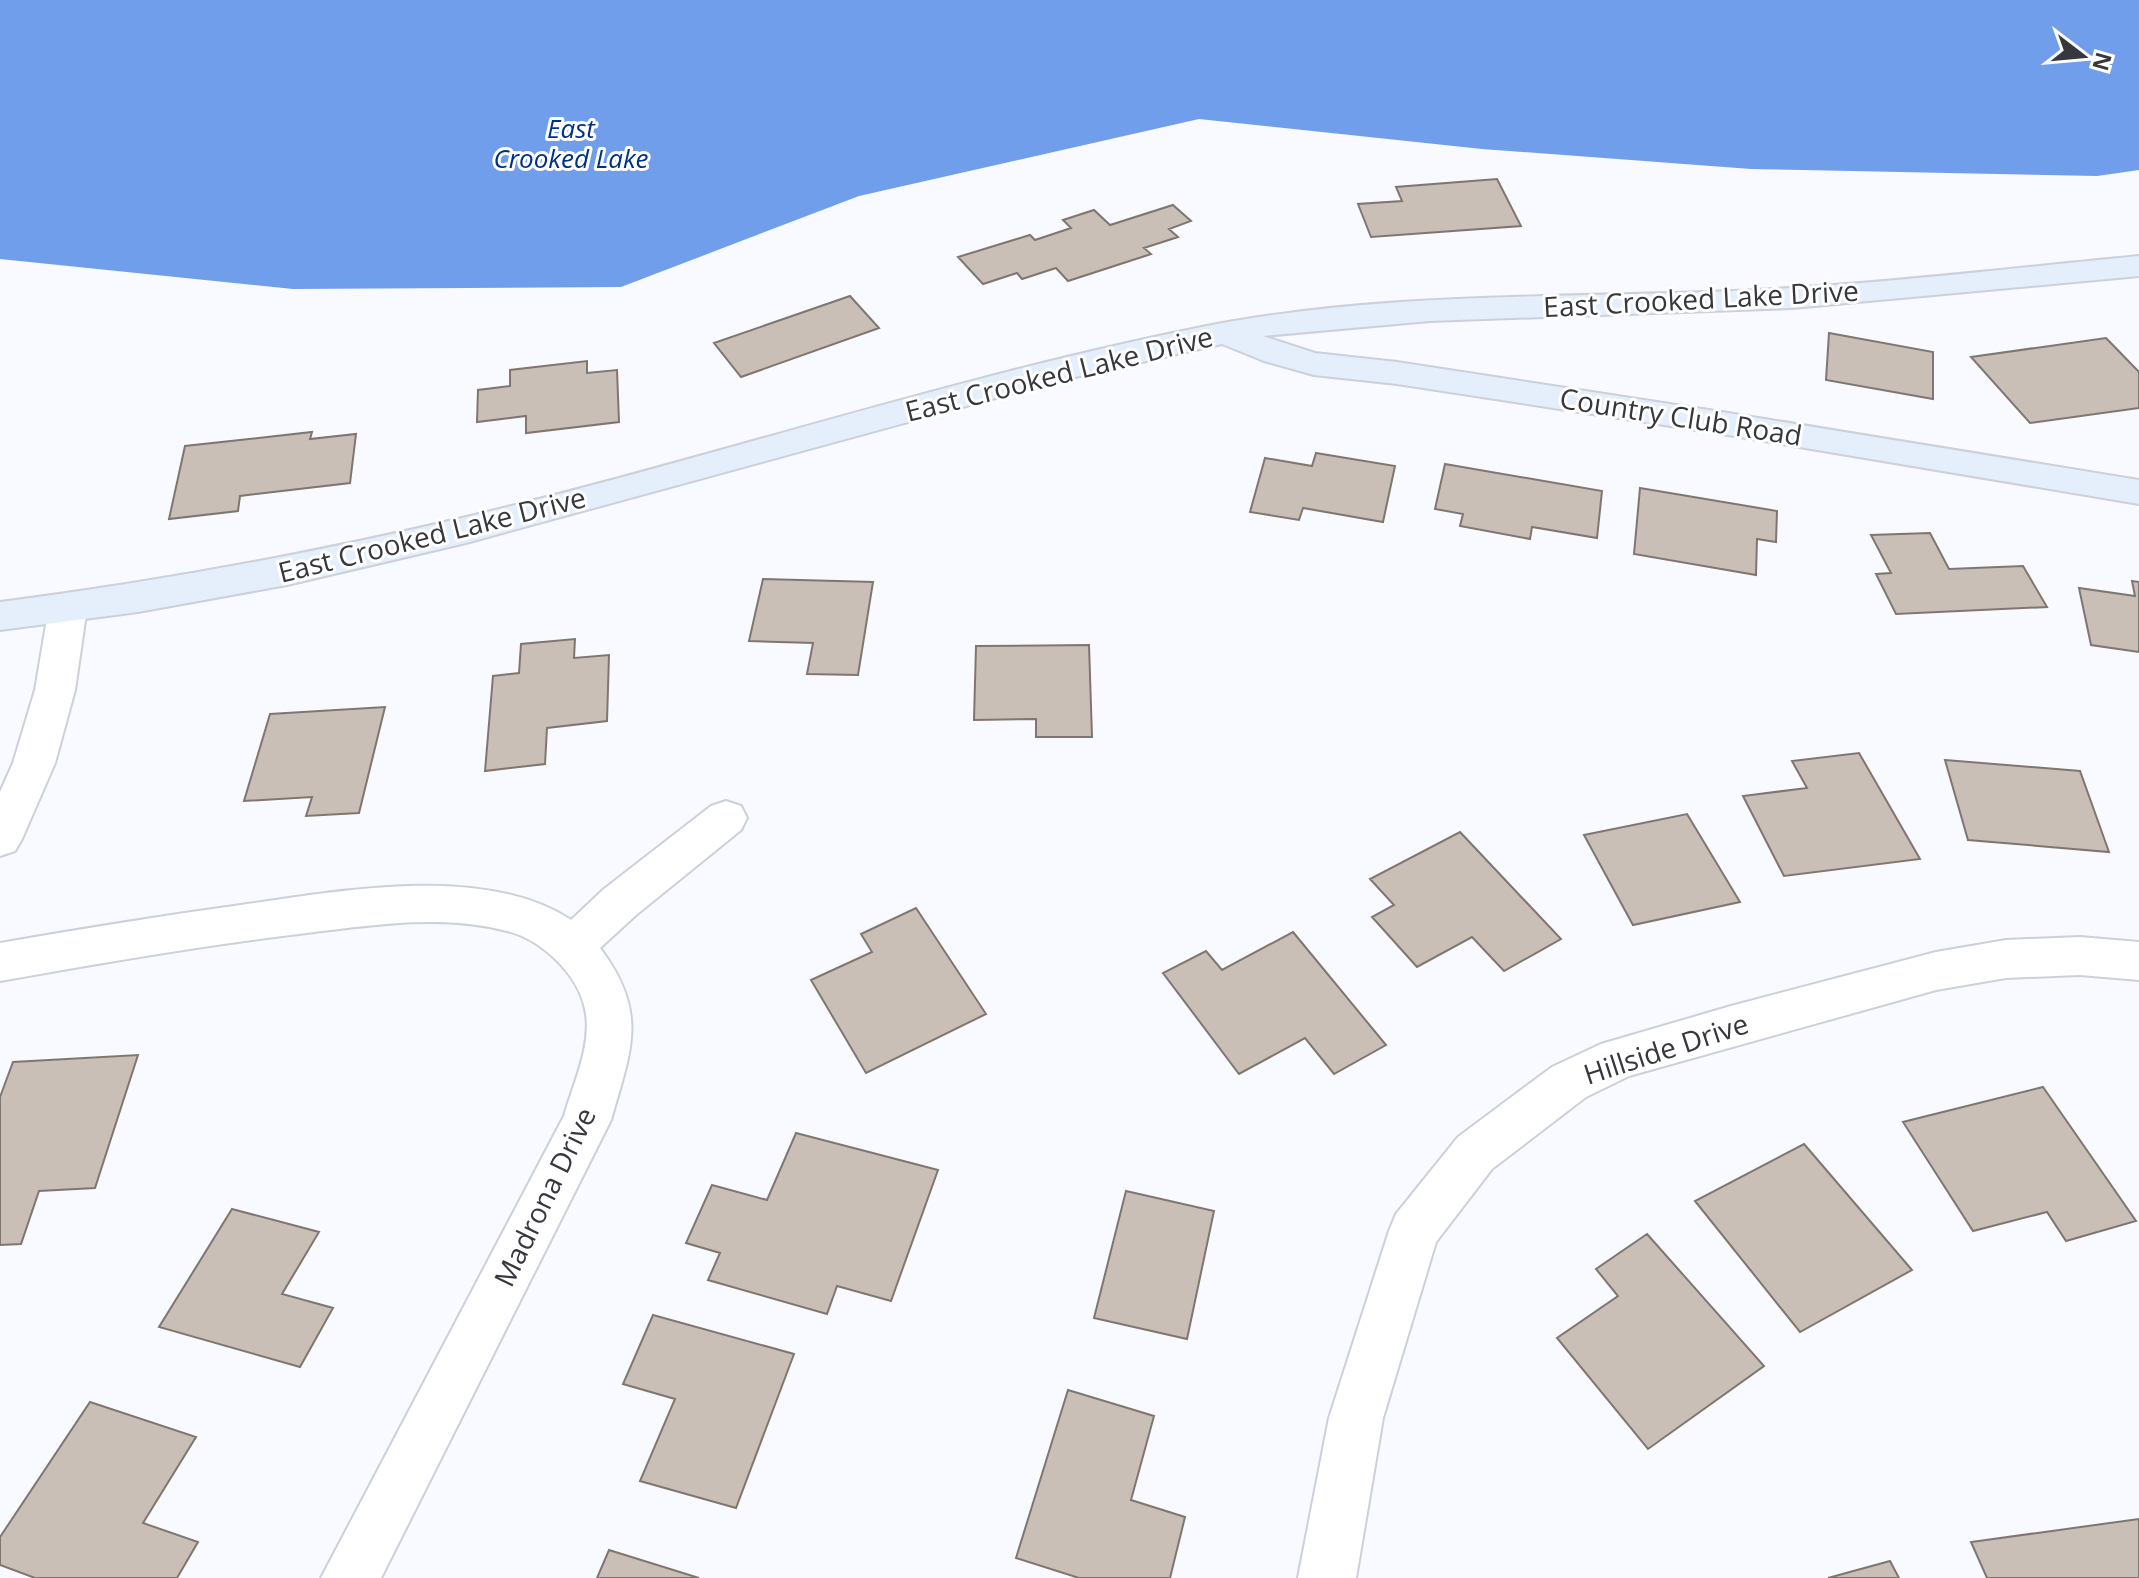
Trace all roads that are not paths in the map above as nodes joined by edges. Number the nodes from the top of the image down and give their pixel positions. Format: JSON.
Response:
{"nodes":[{"id":1,"x":2139,"y":266,"type":"edge"},
{"id":2,"x":1225,"y":333,"type":"junction"},
{"id":3,"x":2139,"y":492,"type":"edge"},
{"id":4,"x":68,"y":607,"type":"junction"},
{"id":5,"x":0,"y":616,"type":"edge"},
{"id":6,"x":726,"y":818,"type":"dead end"},
{"id":7,"x":0,"y":839,"type":"edge"},
{"id":8,"x":572,"y":947,"type":"junction"},
{"id":9,"x":2139,"y":961,"type":"edge"},
{"id":10,"x":0,"y":962,"type":"edge"},
{"id":11,"x":350,"y":1578,"type":"edge"},
{"id":12,"x":1327,"y":1578,"type":"edge"}],
"edges":[{"from":1,"to":2,"type":"street","name":"East Crooked Lake Drive"},
{"from":2,"to":3,"type":"street","name":"Country Club Road"},
{"from":2,"to":4,"type":"street","name":"East Crooked Lake Drive"},
{"from":4,"to":5,"type":"street","name":"East Crooked Lake Drive"},
{"from":4,"to":7,"type":"street"},
{"from":6,"to":8,"type":"street"},
{"from":8,"to":10,"type":"street","name":"Madrona Drive"},
{"from":8,"to":11,"type":"street","name":"Madrona Drive"},
{"from":9,"to":12,"type":"street","name":"Hillside Drive"}]}
